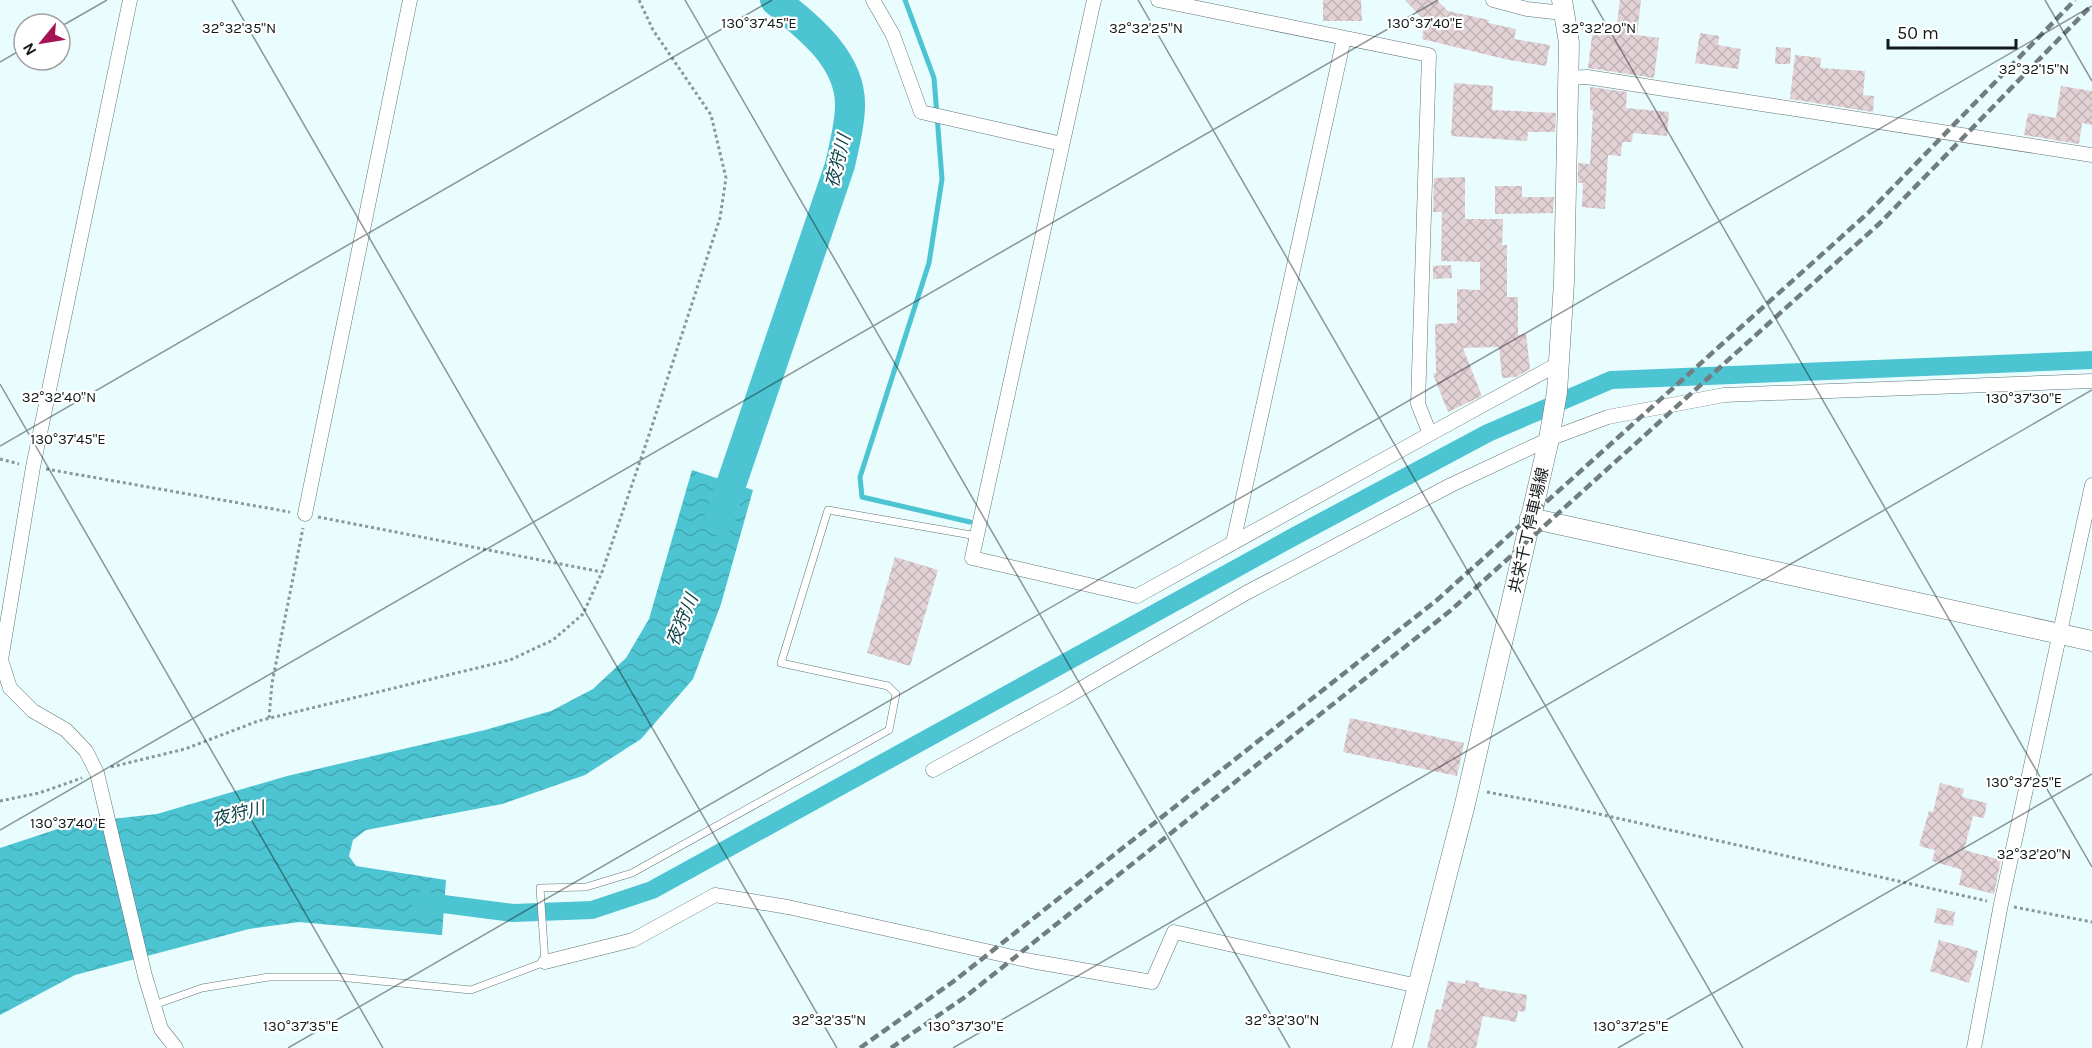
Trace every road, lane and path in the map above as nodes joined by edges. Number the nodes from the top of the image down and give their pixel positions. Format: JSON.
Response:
{"nodes":[{"id":1,"x":130,"y":0,"type":"edge"},
{"id":2,"x":410,"y":0,"type":"edge"},
{"id":3,"x":639,"y":0,"type":"edge"},
{"id":4,"x":873,"y":0,"type":"edge"},
{"id":5,"x":1094,"y":0,"type":"edge"},
{"id":6,"x":1158,"y":0,"type":"edge"},
{"id":7,"x":1493,"y":0,"type":"edge"},
{"id":8,"x":1562,"y":7,"type":"edge"},
{"id":9,"x":1344,"y":38,"type":"junction"},
{"id":10,"x":1567,"y":78,"type":"junction"},
{"id":11,"x":1062,"y":144,"type":"junction"},
{"id":12,"x":2092,"y":155,"type":"edge"},
{"id":13,"x":1558,"y":363,"type":"junction"},
{"id":14,"x":2092,"y":381,"type":"edge"},
{"id":15,"x":1430,"y":434,"type":"junction"},
{"id":16,"x":1549,"y":439,"type":"junction"},
{"id":17,"x":0,"y":459,"type":"edge"},
{"id":18,"x":33,"y":467,"type":"junction"},
{"id":19,"x":2092,"y":485,"type":"edge"},
{"id":20,"x":306,"y":514,"type":"joint"},
{"id":21,"x":1530,"y":519,"type":"junction"},
{"id":22,"x":977,"y":536,"type":"junction"},
{"id":23,"x":1233,"y":543,"type":"junction"},
{"id":24,"x":2060,"y":633,"type":"junction"},
{"id":25,"x":2092,"y":641,"type":"edge"},
{"id":26,"x":269,"y":718,"type":"junction"},
{"id":27,"x":933,"y":770,"type":"dead end"},
{"id":28,"x":97,"y":773,"type":"junction"},
{"id":29,"x":1469,"y":788,"type":"junction"},
{"id":30,"x":0,"y":801,"type":"edge"},
{"id":31,"x":2001,"y":904,"type":"junction"},
{"id":32,"x":2092,"y":922,"type":"edge"},
{"id":33,"x":545,"y":962,"type":"junction"},
{"id":34,"x":1418,"y":986,"type":"junction"},
{"id":35,"x":154,"y":1005,"type":"junction"},
{"id":36,"x":176,"y":1048,"type":"edge"},
{"id":37,"x":1402,"y":1048,"type":"edge"},
{"id":38,"x":1974,"y":1048,"type":"edge"}],
"edges":[{"from":1,"to":18,"type":"street"},
{"from":2,"to":20,"type":"street"},
{"from":3,"to":26,"type":"path"},
{"from":4,"to":11,"type":"street"},
{"from":5,"to":11,"type":"street"},
{"from":6,"to":9,"type":"street"},
{"from":7,"to":8,"type":"street"},
{"from":8,"to":10,"type":"main road","name":"共栄千丁停車場線"},
{"from":9,"to":15,"type":"street"},
{"from":9,"to":23,"type":"street"},
{"from":10,"to":12,"type":"street"},
{"from":10,"to":13,"type":"main road","name":"共栄千丁停車場線"},
{"from":11,"to":22,"type":"street"},
{"from":13,"to":15,"type":"street"},
{"from":13,"to":16,"type":"main road","name":"共栄千丁停車場線"},
{"from":14,"to":16,"type":"street"},
{"from":15,"to":23,"type":"street"},
{"from":16,"to":21,"type":"main road","name":"共栄千丁停車場線"},
{"from":16,"to":27,"type":"street"},
{"from":17,"to":18,"type":"path"},
{"from":18,"to":28,"type":"street"},
{"from":19,"to":24,"type":"street"},
{"from":20,"to":26,"type":"path"},
{"from":21,"to":24,"type":"main road"},
{"from":21,"to":29,"type":"main road","name":"共栄千丁停車場線"},
{"from":22,"to":23,"type":"street"},
{"from":22,"to":33,"type":"lane"},
{"from":24,"to":25,"type":"main road"},
{"from":24,"to":31,"type":"street"},
{"from":26,"to":28,"type":"path"},
{"from":28,"to":30,"type":"path"},
{"from":28,"to":35,"type":"street"},
{"from":29,"to":31,"type":"path"},
{"from":29,"to":34,"type":"main road","name":"共栄千丁停車場線"},
{"from":31,"to":32,"type":"path"},
{"from":31,"to":38,"type":"street"},
{"from":33,"to":34,"type":"street"},
{"from":33,"to":35,"type":"lane"},
{"from":34,"to":37,"type":"main road","name":"共栄千丁停車場線"},
{"from":35,"to":36,"type":"street"}]}
